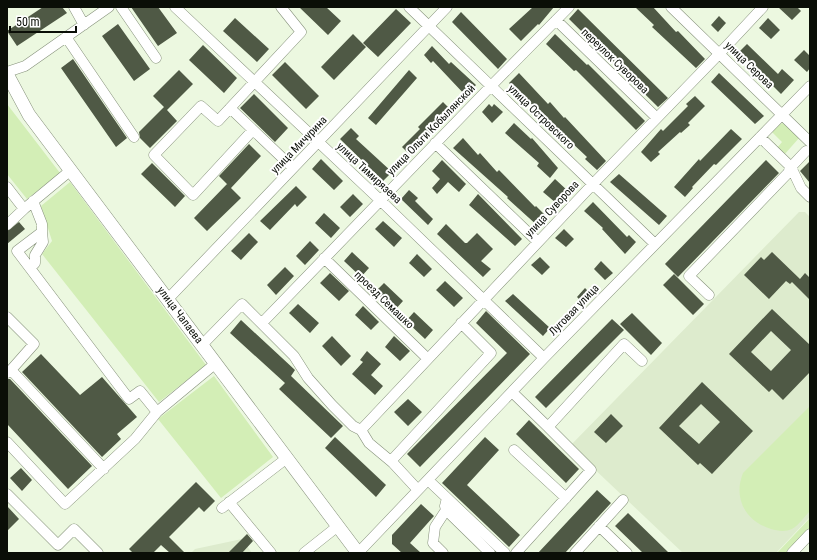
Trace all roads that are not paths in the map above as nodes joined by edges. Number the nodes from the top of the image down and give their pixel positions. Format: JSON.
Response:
{"nodes":[{"id":1,"x":74,"y":7,"type":"edge"},
{"id":2,"x":109,"y":7,"type":"edge"},
{"id":3,"x":121,"y":7,"type":"edge"},
{"id":4,"x":175,"y":7,"type":"edge"},
{"id":5,"x":281,"y":7,"type":"edge"},
{"id":6,"x":409,"y":7,"type":"edge"},
{"id":7,"x":447,"y":7,"type":"edge"},
{"id":8,"x":569,"y":7,"type":"edge"},
{"id":9,"x":671,"y":7,"type":"edge"},
{"id":10,"x":763,"y":7,"type":"edge"},
{"id":11,"x":556,"y":20,"type":"junction"},
{"id":12,"x":84,"y":24,"type":"junction"},
{"id":13,"x":429,"y":26,"type":"junction"},
{"id":14,"x":66,"y":37,"type":"junction"},
{"id":15,"x":720,"y":53,"type":"junction"},
{"id":16,"x":156,"y":58,"type":"dead end"},
{"id":17,"x":7,"y":73,"type":"edge"},
{"id":18,"x":254,"y":82,"type":"junction"},
{"id":19,"x":491,"y":86,"type":"junction"},
{"id":20,"x":810,"y":86,"type":"edge"},
{"id":21,"x":230,"y":108,"type":"junction"},
{"id":22,"x":782,"y":114,"type":"junction"},
{"id":23,"x":657,"y":118,"type":"junction"},
{"id":24,"x":253,"y":130,"type":"junction"},
{"id":25,"x":134,"y":137,"type":"dead end"},
{"id":26,"x":760,"y":137,"type":"junction"},
{"id":27,"x":318,"y":142,"type":"junction"},
{"id":28,"x":435,"y":143,"type":"junction"},
{"id":29,"x":808,"y":146,"type":"edge"},
{"id":30,"x":791,"y":167,"type":"junction"},
{"id":31,"x":293,"y":168,"type":"junction"},
{"id":32,"x":71,"y":170,"type":"junction"},
{"id":33,"x":593,"y":184,"type":"junction"},
{"id":34,"x":7,"y":187,"type":"edge"},
{"id":35,"x":810,"y":197,"type":"edge"},
{"id":36,"x":380,"y":200,"type":"junction"},
{"id":37,"x":33,"y":201,"type":"junction"},
{"id":38,"x":24,"y":209,"type":"junction"},
{"id":39,"x":7,"y":225,"type":"edge"},
{"id":40,"x":42,"y":232,"type":"junction"},
{"id":41,"x":538,"y":242,"type":"junction"},
{"id":42,"x":655,"y":244,"type":"junction"},
{"id":43,"x":324,"y":258,"type":"junction"},
{"id":44,"x":30,"y":268,"type":"junction"},
{"id":45,"x":709,"y":296,"type":"dead end"},
{"id":46,"x":168,"y":299,"type":"junction"},
{"id":47,"x":484,"y":299,"type":"junction"},
{"id":48,"x":7,"y":317,"type":"edge"},
{"id":49,"x":262,"y":323,"type":"junction"},
{"id":50,"x":461,"y":323,"type":"junction"},
{"id":51,"x":202,"y":345,"type":"junction"},
{"id":52,"x":544,"y":358,"type":"junction"},
{"id":53,"x":428,"y":359,"type":"junction"},
{"id":54,"x":642,"y":360,"type":"dead end"},
{"id":55,"x":216,"y":363,"type":"junction"},
{"id":56,"x":9,"y":372,"type":"edge"},
{"id":57,"x":512,"y":392,"type":"junction"},
{"id":58,"x":157,"y":412,"type":"junction"},
{"id":59,"x":548,"y":427,"type":"junction"},
{"id":60,"x":361,"y":430,"type":"junction"},
{"id":61,"x":7,"y":442,"type":"edge"},
{"id":62,"x":514,"y":450,"type":"dead end"},
{"id":63,"x":287,"y":458,"type":"junction"},
{"id":64,"x":391,"y":461,"type":"junction"},
{"id":65,"x":104,"y":469,"type":"junction"},
{"id":66,"x":428,"y":480,"type":"junction"},
{"id":67,"x":418,"y":490,"type":"junction"},
{"id":68,"x":7,"y":494,"type":"edge"},
{"id":69,"x":447,"y":498,"type":"junction"},
{"id":70,"x":566,"y":498,"type":"junction"},
{"id":71,"x":623,"y":500,"type":"dead end"},
{"id":72,"x":446,"y":510,"type":"junction"},
{"id":73,"x":338,"y":526,"type":"junction"},
{"id":74,"x":599,"y":526,"type":"junction"},
{"id":75,"x":810,"y":534,"type":"edge"},
{"id":76,"x":98,"y":553,"type":"edge"},
{"id":77,"x":271,"y":553,"type":"edge"},
{"id":78,"x":304,"y":553,"type":"edge"},
{"id":79,"x":358,"y":553,"type":"edge"},
{"id":80,"x":443,"y":553,"type":"edge"},
{"id":81,"x":490,"y":553,"type":"edge"},
{"id":82,"x":505,"y":553,"type":"edge"},
{"id":83,"x":516,"y":553,"type":"edge"},
{"id":84,"x":575,"y":553,"type":"edge"},
{"id":85,"x":627,"y":553,"type":"edge"},
{"id":86,"x":792,"y":553,"type":"edge"}],
"edges":[{"from":1,"to":12,"type":"street"},
{"from":2,"to":12,"type":"street"},
{"from":3,"to":16,"type":"street"},
{"from":4,"to":18,"type":"street","name":"улица Тимирязева"},
{"from":5,"to":18,"type":"street"},
{"from":6,"to":13,"type":"street","name":"улица Островского"},
{"from":7,"to":13,"type":"street","name":"улица Мичурина"},
{"from":8,"to":11,"type":"street","name":"улица Ольги Кобылянской"},
{"from":9,"to":15,"type":"street","name":"улица Серова"},
{"from":10,"to":15,"type":"street","name":"улица Суворова"},
{"from":11,"to":19,"type":"street","name":"улица Ольги Кобылянской"},
{"from":11,"to":23,"type":"street","name":"переулок Суворова"},
{"from":12,"to":14,"type":"street"},
{"from":13,"to":19,"type":"street","name":"улица Островского"},
{"from":13,"to":27,"type":"street","name":"улица Мичурина"},
{"from":14,"to":17,"type":"street"},
{"from":14,"to":25,"type":"street"},
{"from":15,"to":22,"type":"street","name":"улица Серова"},
{"from":15,"to":23,"type":"street","name":"улица Суворова"},
{"from":17,"to":32,"type":"main road","name":"улица Чапаева"},
{"from":18,"to":21,"type":"street"},
{"from":18,"to":27,"type":"street","name":"улица Тимирязева"},
{"from":19,"to":28,"type":"street","name":"улица Ольги Кобылянской"},
{"from":19,"to":33,"type":"street","name":"улица Островского"},
{"from":20,"to":22,"type":"street","name":"Луговая улица"},
{"from":21,"to":24,"type":"street"},
{"from":21,"to":24,"type":"street"},
{"from":22,"to":26,"type":"street","name":"Луговая улица"},
{"from":22,"to":29,"type":"street","name":"улица Серова"},
{"from":23,"to":33,"type":"street","name":"улица Суворова"},
{"from":24,"to":31,"type":"street"},
{"from":26,"to":30,"type":"street"},
{"from":26,"to":42,"type":"street","name":"Луговая улица"},
{"from":27,"to":31,"type":"street","name":"улица Мичурина"},
{"from":27,"to":36,"type":"street","name":"улица Тимирязева"},
{"from":28,"to":36,"type":"street","name":"улица Ольги Кобылянской"},
{"from":28,"to":41,"type":"street"},
{"from":29,"to":30,"type":"street"},
{"from":30,"to":35,"type":"street"},
{"from":30,"to":45,"type":"street"},
{"from":31,"to":46,"type":"street","name":"улица Мичурина"},
{"from":32,"to":37,"type":"street"},
{"from":32,"to":46,"type":"main road","name":"улица Чапаева"},
{"from":33,"to":41,"type":"street","name":"улица Суворова"},
{"from":33,"to":42,"type":"street","name":"улица Островского"},
{"from":34,"to":38,"type":"street"},
{"from":36,"to":43,"type":"street","name":"улица Ольги Кобылянской"},
{"from":36,"to":47,"type":"street","name":"улица Тимирязева"},
{"from":37,"to":38,"type":"street"},
{"from":37,"to":40,"type":"street"},
{"from":38,"to":39,"type":"street"},
{"from":40,"to":44,"type":"street"},
{"from":40,"to":44,"type":"street"},
{"from":41,"to":47,"type":"street","name":"улица Суворова"},
{"from":42,"to":52,"type":"street","name":"Луговая улица"},
{"from":43,"to":49,"type":"street","name":"улица Ольги Кобылянской"},
{"from":43,"to":53,"type":"street","name":"проезд Семашко"},
{"from":44,"to":58,"type":"street"},
{"from":46,"to":51,"type":"main road","name":"улица Чапаева"},
{"from":47,"to":50,"type":"street","name":"улица Суворова"},
{"from":47,"to":52,"type":"street","name":"улица Тимирязева"},
{"from":48,"to":56,"type":"street"},
{"from":49,"to":51,"type":"street"},
{"from":49,"to":60,"type":"street"},
{"from":50,"to":53,"type":"street","name":"улица Суворова"},
{"from":50,"to":64,"type":"street"},
{"from":51,"to":55,"type":"main road","name":"улица Чапаева"},
{"from":52,"to":57,"type":"street","name":"Луговая улица"},
{"from":53,"to":60,"type":"street","name":"улица Суворова"},
{"from":54,"to":59,"type":"street"},
{"from":55,"to":58,"type":"street"},
{"from":55,"to":63,"type":"main road","name":"улица Чапаева"},
{"from":56,"to":65,"type":"street"},
{"from":57,"to":59,"type":"street"},
{"from":57,"to":66,"type":"street","name":"Луговая улица"},
{"from":58,"to":65,"type":"street"},
{"from":59,"to":70,"type":"street"},
{"from":60,"to":64,"type":"street"},
{"from":61,"to":65,"type":"street"},
{"from":62,"to":70,"type":"street"},
{"from":63,"to":73,"type":"main road","name":"улица Чапаева"},
{"from":63,"to":77,"type":"street"},
{"from":64,"to":67,"type":"street"},
{"from":66,"to":67,"type":"street","name":"Луговая улица"},
{"from":66,"to":69,"type":"street"},
{"from":67,"to":79,"type":"street","name":"Луговая улица"},
{"from":68,"to":76,"type":"street"},
{"from":69,"to":72,"type":"street"},
{"from":69,"to":82,"type":"street"},
{"from":70,"to":83,"type":"street"},
{"from":71,"to":74,"type":"street"},
{"from":72,"to":80,"type":"street"},
{"from":72,"to":81,"type":"street"},
{"from":73,"to":78,"type":"street"},
{"from":73,"to":79,"type":"main road","name":"улица Чапаева"},
{"from":74,"to":84,"type":"street"},
{"from":74,"to":85,"type":"street"},
{"from":75,"to":86,"type":"street"}]}
